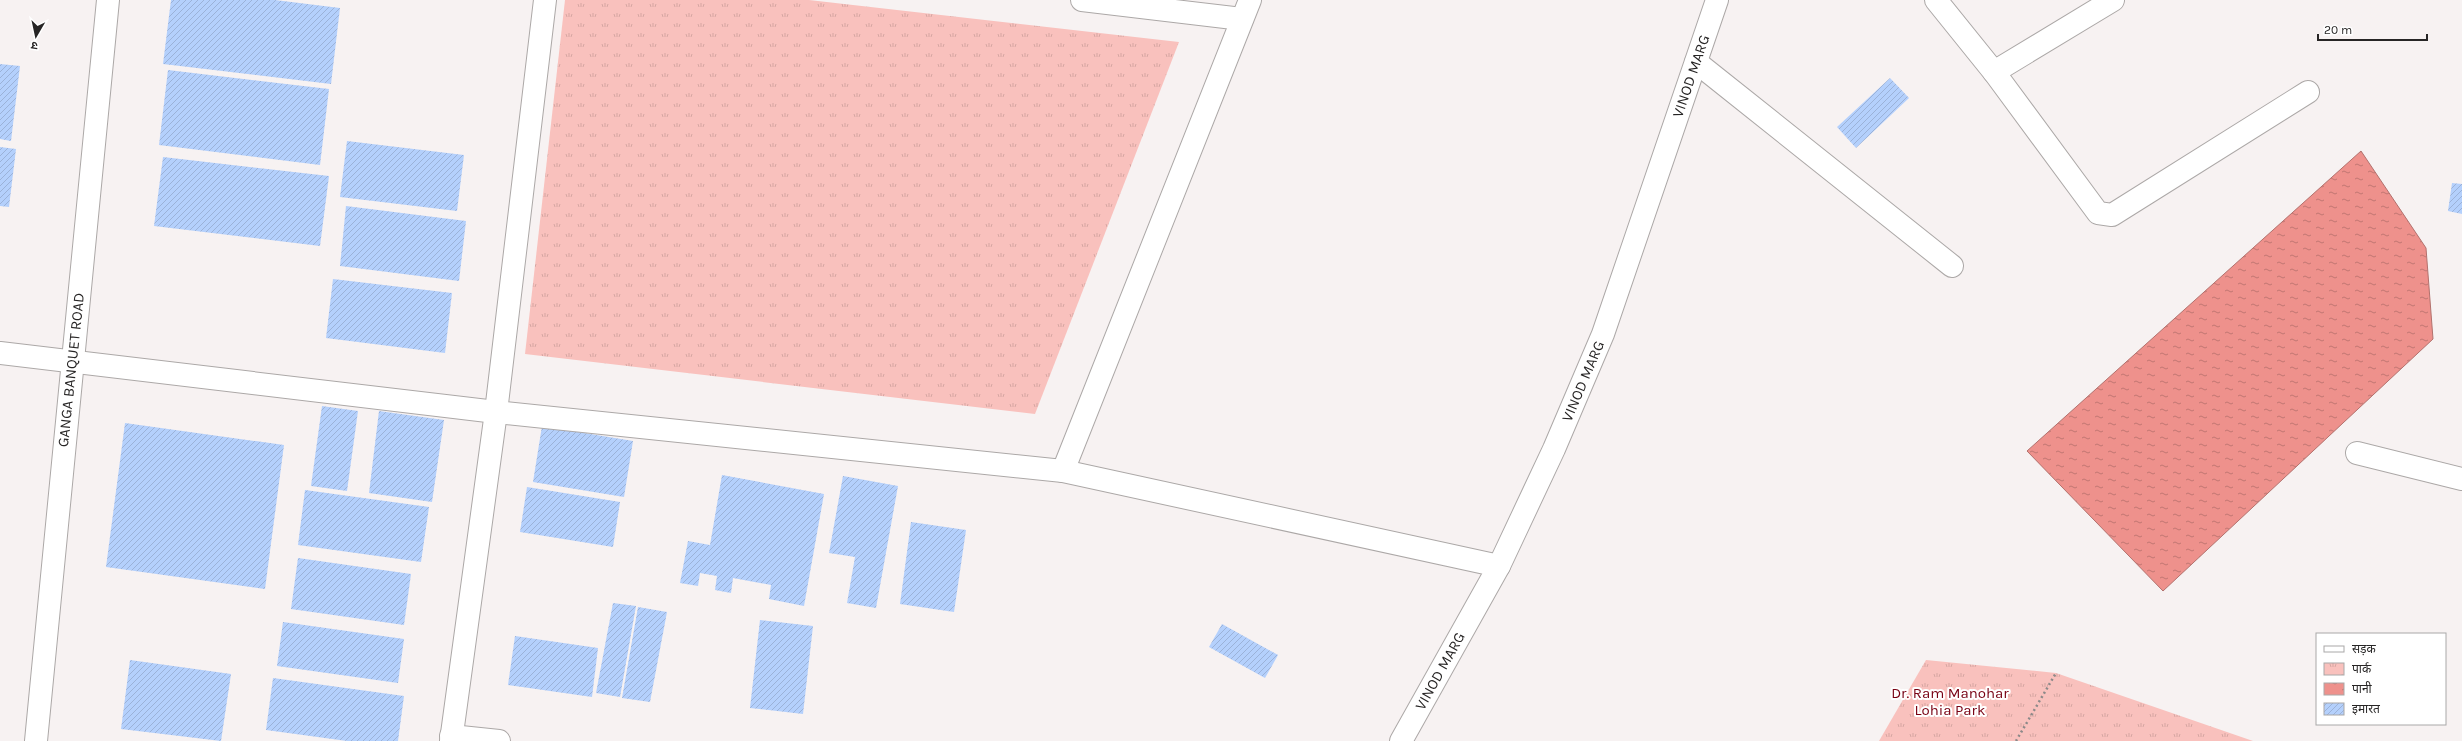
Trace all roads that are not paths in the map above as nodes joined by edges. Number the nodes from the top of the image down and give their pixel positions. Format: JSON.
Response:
{"nodes":[{"id":1,"x":108,"y":0,"type":"edge"},
{"id":2,"x":545,"y":0,"type":"edge"},
{"id":3,"x":1082,"y":0,"type":"edge"},
{"id":4,"x":1717,"y":0,"type":"edge"},
{"id":5,"x":1936,"y":0,"type":"edge"},
{"id":6,"x":2113,"y":0,"type":"edge"},
{"id":7,"x":1246,"y":10,"type":"edge"},
{"id":8,"x":1696,"y":62,"type":"junction"},
{"id":9,"x":1994,"y":72,"type":"junction"},
{"id":10,"x":2308,"y":92,"type":"dead end"},
{"id":11,"x":1952,"y":266,"type":"dead end"},
{"id":12,"x":0,"y":353,"type":"edge"},
{"id":13,"x":72,"y":362,"type":"junction"},
{"id":14,"x":496,"y":412,"type":"junction"},
{"id":15,"x":2357,"y":453,"type":"dead end"},
{"id":16,"x":1063,"y":471,"type":"junction"},
{"id":17,"x":2462,"y":479,"type":"edge"},
{"id":18,"x":1499,"y":566,"type":"junction"},
{"id":19,"x":451,"y":739,"type":"edge"},
{"id":20,"x":36,"y":741,"type":"edge"},
{"id":21,"x":499,"y":741,"type":"edge"},
{"id":22,"x":1401,"y":741,"type":"edge"}],
"edges":[{"from":1,"to":13,"type":"street","name":"GANGA BANQUET ROAD"},
{"from":2,"to":14,"type":"street"},
{"from":3,"to":7,"type":"street"},
{"from":4,"to":8,"type":"street","name":"VINOD MARG"},
{"from":5,"to":9,"type":"street"},
{"from":6,"to":9,"type":"street"},
{"from":7,"to":16,"type":"street"},
{"from":8,"to":11,"type":"street"},
{"from":8,"to":18,"type":"street","name":"VINOD MARG"},
{"from":9,"to":10,"type":"street"},
{"from":12,"to":13,"type":"street"},
{"from":13,"to":14,"type":"street"},
{"from":13,"to":20,"type":"street","name":"GANGA BANQUET ROAD"},
{"from":14,"to":16,"type":"street"},
{"from":14,"to":19,"type":"street"},
{"from":15,"to":17,"type":"street"},
{"from":16,"to":18,"type":"street"},
{"from":18,"to":22,"type":"street","name":"VINOD MARG"},
{"from":19,"to":21,"type":"street"}]}
